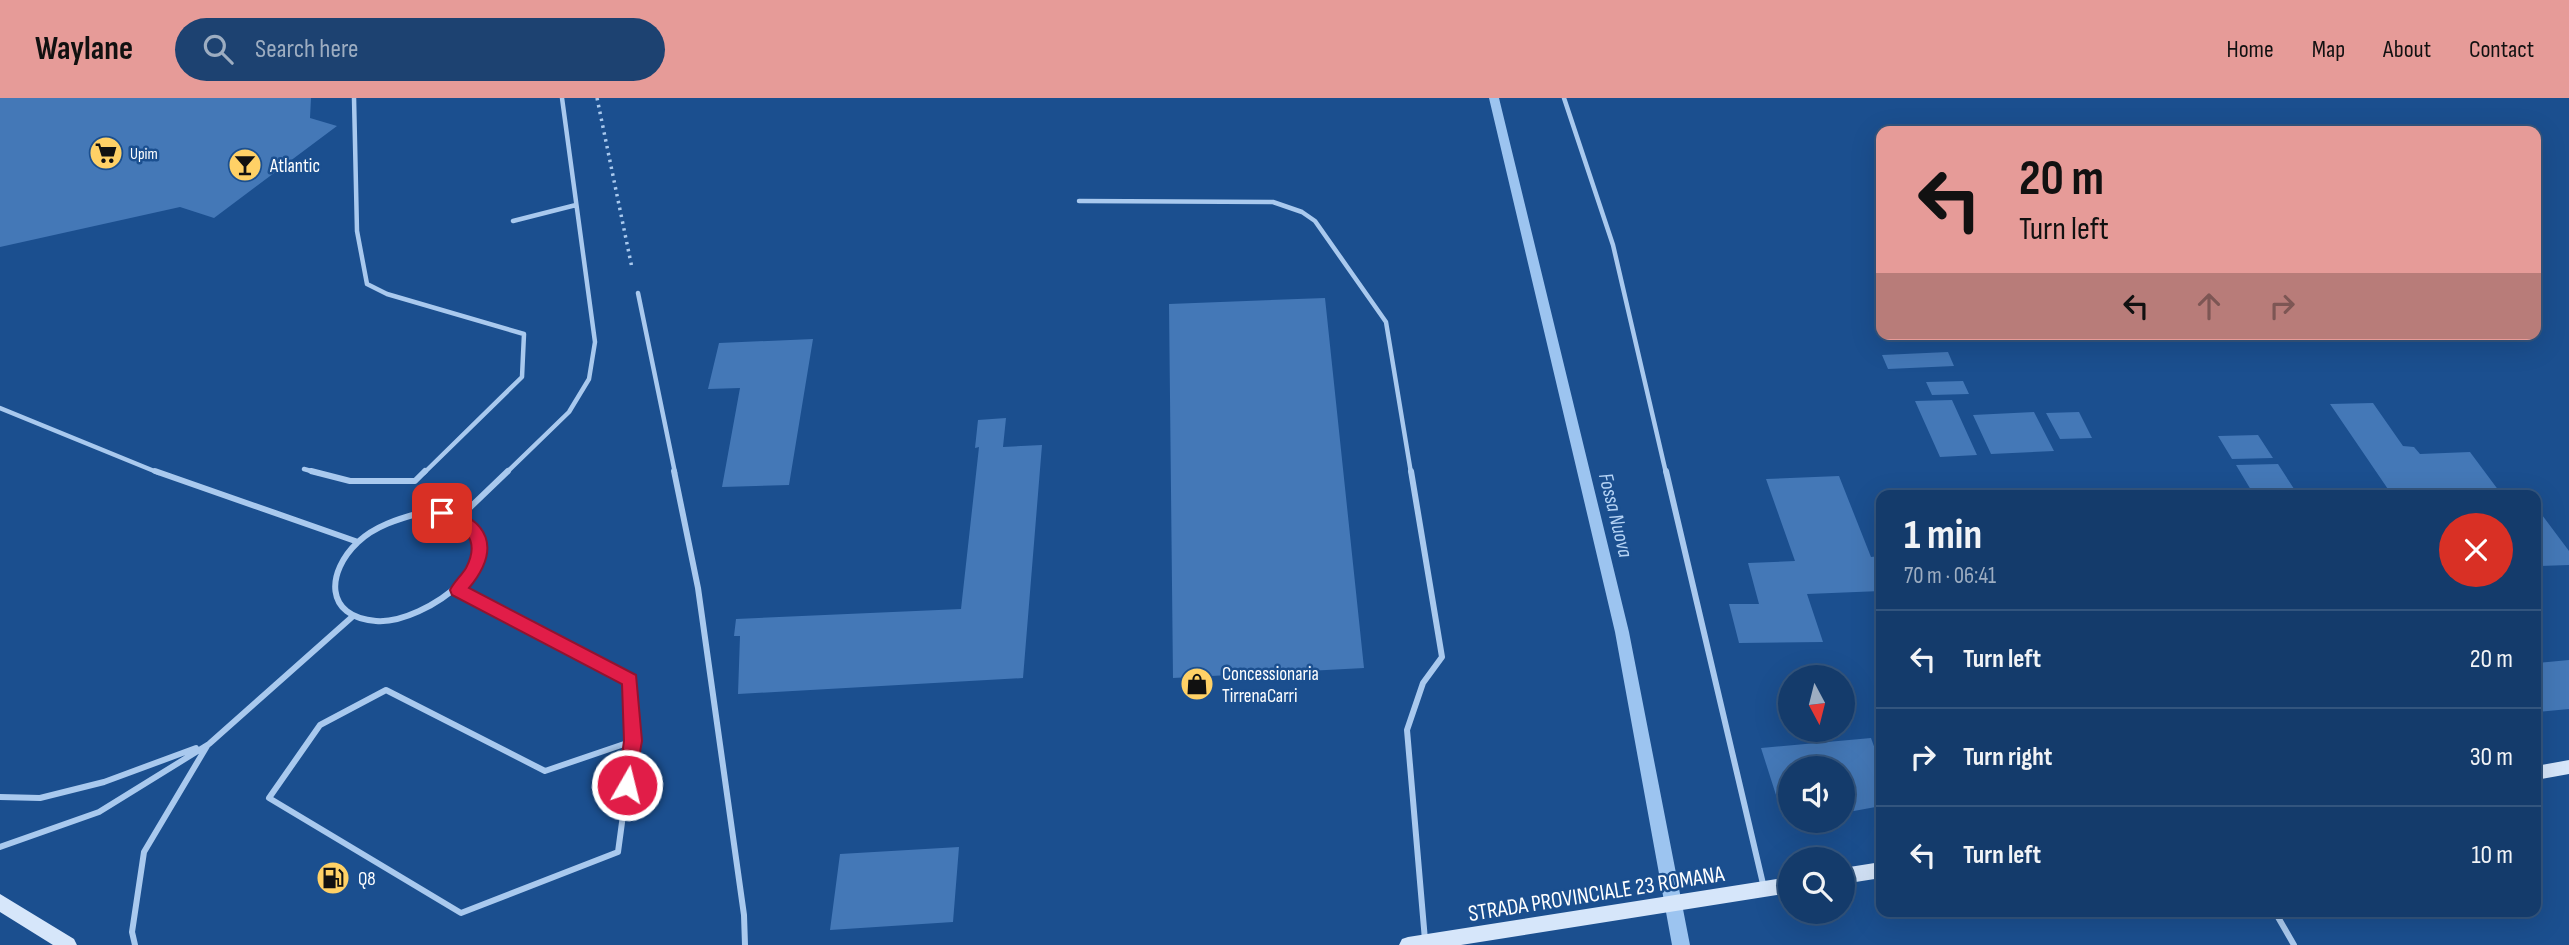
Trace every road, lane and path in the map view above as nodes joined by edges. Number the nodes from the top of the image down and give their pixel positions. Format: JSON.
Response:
{"nodes":[{"id":1,"x":354,"y":98,"type":"edge"},
{"id":2,"x":562,"y":98,"type":"edge"},
{"id":3,"x":597,"y":98,"type":"edge"},
{"id":4,"x":1564,"y":98,"type":"edge"},
{"id":5,"x":1079,"y":201,"type":"dead end"},
{"id":6,"x":576,"y":205,"type":"junction"},
{"id":7,"x":513,"y":221,"type":"dead end"},
{"id":8,"x":638,"y":293,"type":"joint"},
{"id":9,"x":0,"y":408,"type":"edge"},
{"id":10,"x":304,"y":469,"type":"dead end"},
{"id":11,"x":459,"y":517,"type":"junction"},
{"id":12,"x":358,"y":542,"type":"junction"},
{"id":13,"x":458,"y":590,"type":"junction"},
{"id":14,"x":352,"y":617,"type":"junction"},
{"id":15,"x":633,"y":741,"type":"junction"},
{"id":16,"x":209,"y":744,"type":"junction"},
{"id":17,"x":2569,"y":767,"type":"edge"},
{"id":18,"x":2541,"y":772,"type":"edge"},
{"id":19,"x":0,"y":797,"type":"edge"},
{"id":20,"x":0,"y":847,"type":"edge"},
{"id":21,"x":1876,"y":871,"type":"edge"},
{"id":22,"x":1855,"y":874,"type":"edge"},
{"id":23,"x":1778,"y":887,"type":"edge"},
{"id":24,"x":1765,"y":889,"type":"junction"},
{"id":25,"x":0,"y":902,"type":"edge"},
{"id":26,"x":2278,"y":917,"type":"edge"},
{"id":27,"x":1417,"y":944,"type":"edge"},
{"id":28,"x":68,"y":945,"type":"edge"},
{"id":29,"x":135,"y":945,"type":"edge"},
{"id":30,"x":745,"y":945,"type":"edge"},
{"id":31,"x":2294,"y":945,"type":"edge"}],
"edges":[{"from":1,"to":10,"type":"lane"},
{"from":2,"to":6,"type":"lane"},
{"from":3,"to":8,"type":"path"},
{"from":4,"to":24,"type":"lane"},
{"from":5,"to":27,"type":"lane"},
{"from":6,"to":7,"type":"lane"},
{"from":6,"to":11,"type":"lane"},
{"from":8,"to":30,"type":"lane"},
{"from":9,"to":12,"type":"lane"},
{"from":11,"to":12,"type":"lane"},
{"from":11,"to":13,"type":"lane"},
{"from":12,"to":14,"type":"lane"},
{"from":13,"to":14,"type":"lane"},
{"from":13,"to":15,"type":"lane"},
{"from":14,"to":16,"type":"lane"},
{"from":15,"to":15,"type":"lane"},
{"from":16,"to":19,"type":"lane"},
{"from":16,"to":20,"type":"lane"},
{"from":16,"to":29,"type":"lane"},
{"from":17,"to":18,"type":"main road"},
{"from":21,"to":22,"type":"main road"},
{"from":23,"to":24,"type":"main road","name":"STRADA PROVINCIALE 23 ROMANA"},
{"from":24,"to":27,"type":"main road","name":"STRADA PROVINCIALE 23 ROMANA"},
{"from":25,"to":28,"type":"main road"},
{"from":26,"to":31,"type":"lane"}]}
